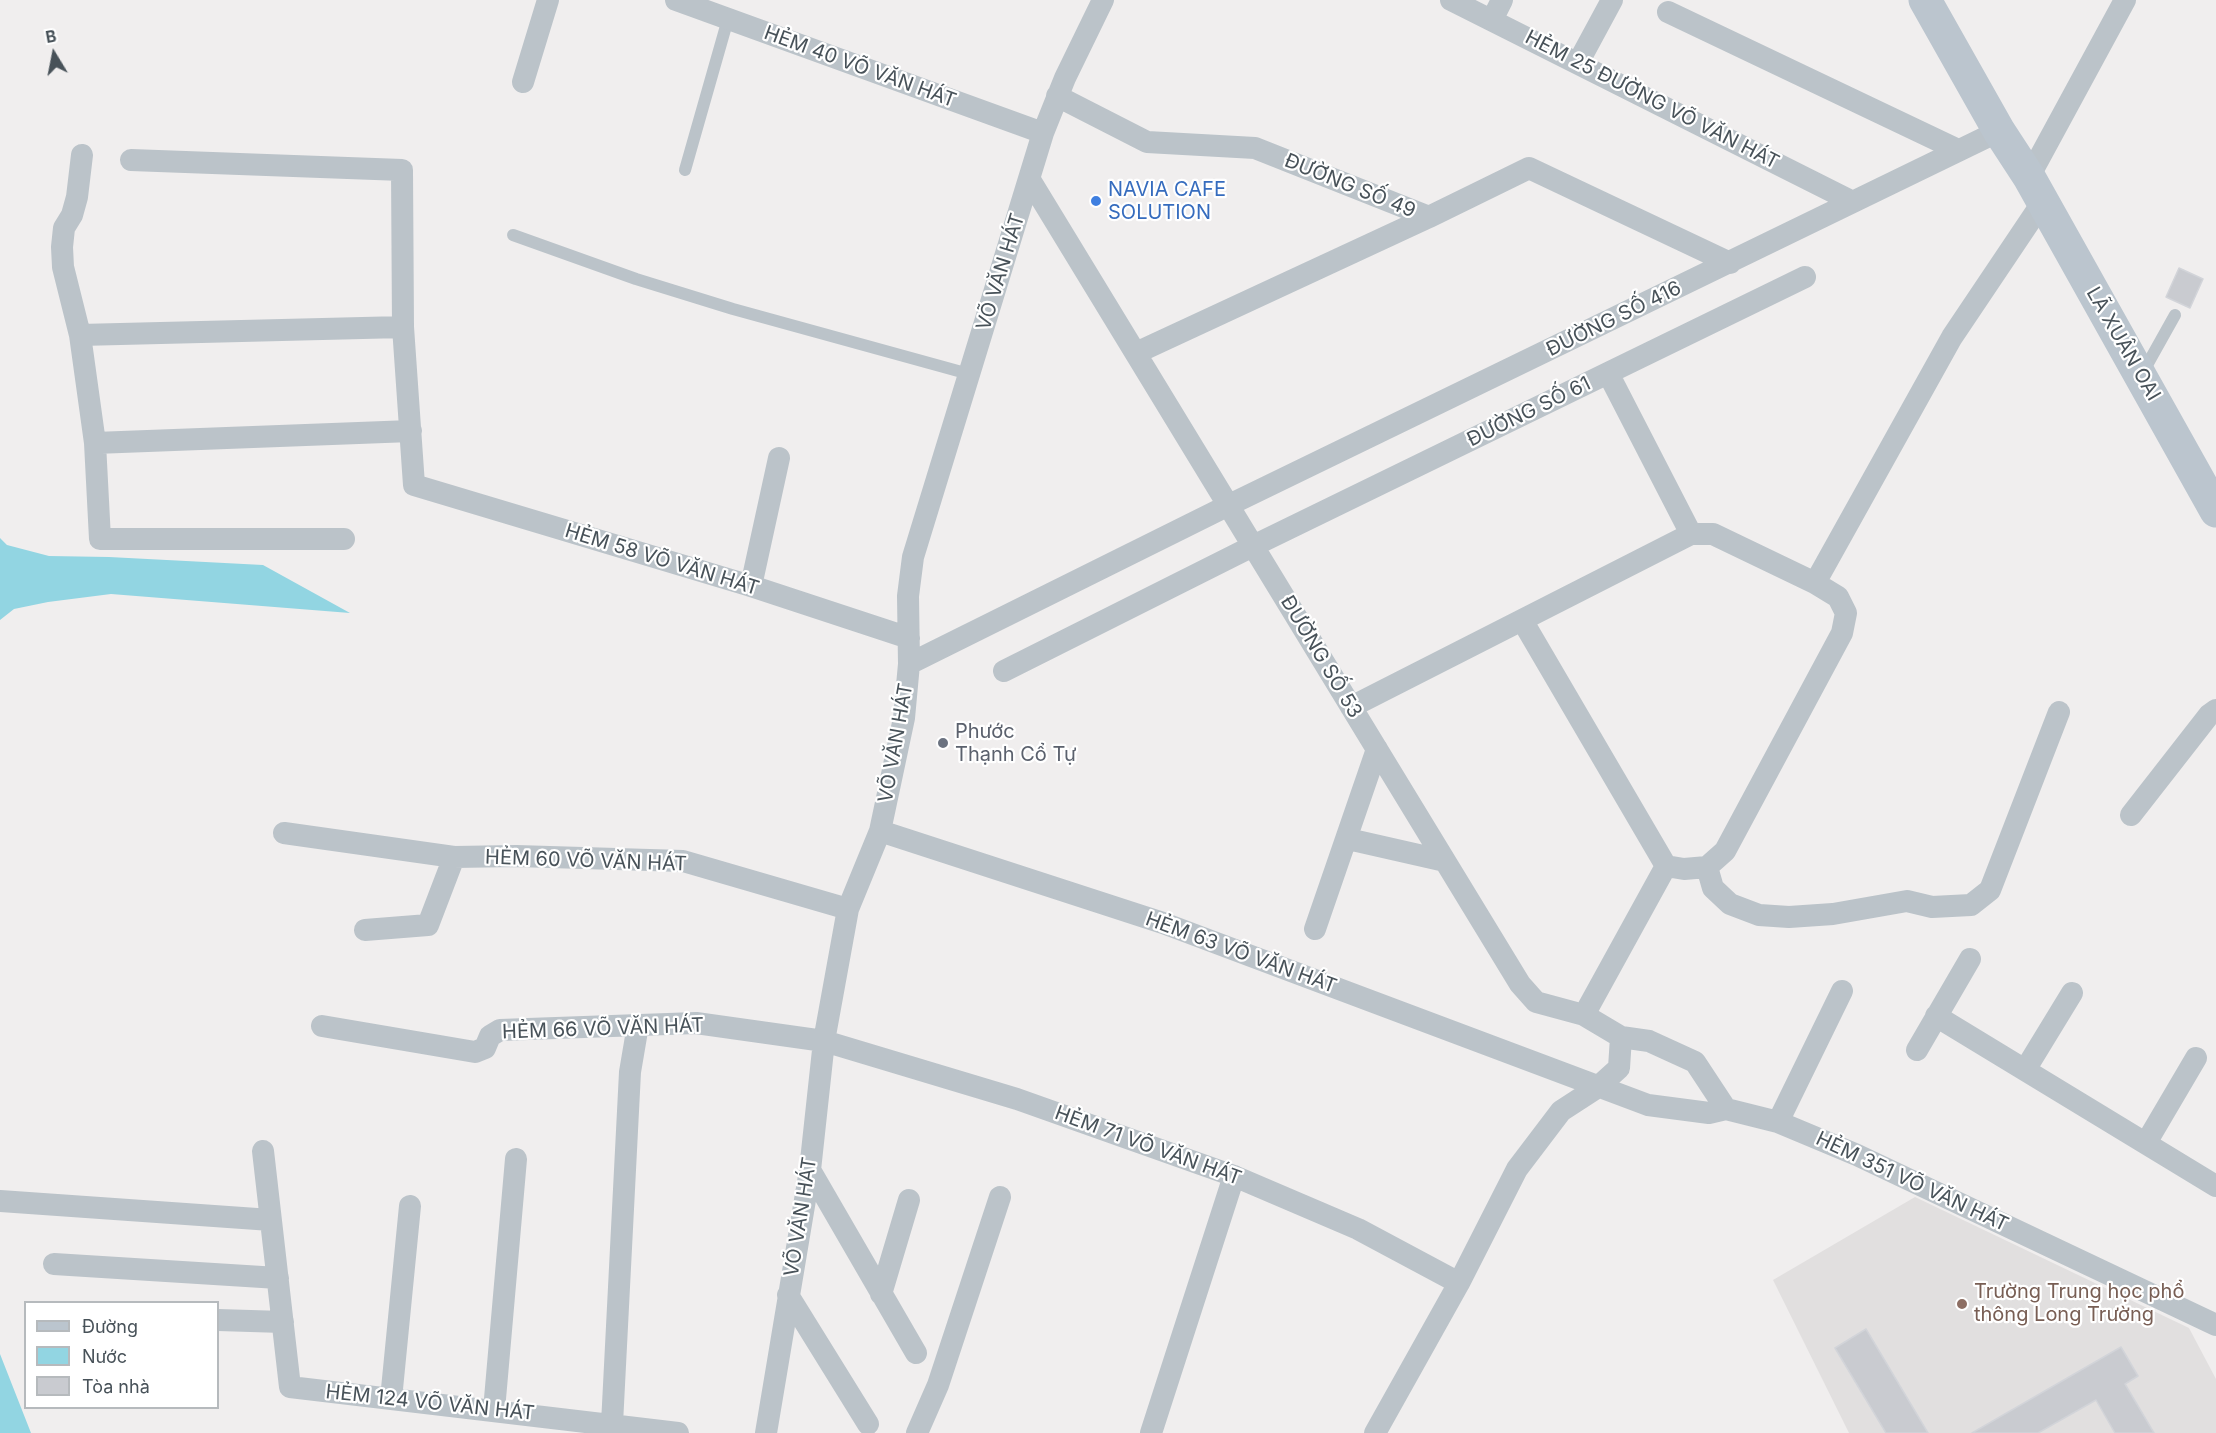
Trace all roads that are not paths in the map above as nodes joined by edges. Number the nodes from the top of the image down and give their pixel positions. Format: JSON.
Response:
{"nodes":[{"id":1,"x":548,"y":0,"type":"edge"},
{"id":2,"x":676,"y":0,"type":"edge"},
{"id":3,"x":1103,"y":0,"type":"edge"},
{"id":4,"x":1451,"y":0,"type":"edge"},
{"id":5,"x":1612,"y":0,"type":"edge"},
{"id":6,"x":1925,"y":0,"type":"edge"},
{"id":7,"x":2125,"y":0,"type":"edge"},
{"id":8,"x":1497,"y":10,"type":"edge"},
{"id":9,"x":1668,"y":12,"type":"dead end"},
{"id":10,"x":728,"y":19,"type":"junction"},
{"id":11,"x":1578,"y":63,"type":"junction"},
{"id":12,"x":523,"y":82,"type":"dead end"},
{"id":13,"x":1058,"y":96,"type":"junction"},
{"id":14,"x":1999,"y":131,"type":"junction"},
{"id":15,"x":1043,"y":133,"type":"junction"},
{"id":16,"x":1958,"y":150,"type":"junction"},
{"id":17,"x":82,"y":155,"type":"dead end"},
{"id":18,"x":131,"y":160,"type":"dead end"},
{"id":19,"x":685,"y":170,"type":"dead end"},
{"id":20,"x":1030,"y":180,"type":"junction"},
{"id":21,"x":2035,"y":190,"type":"junction"},
{"id":22,"x":1853,"y":202,"type":"junction"},
{"id":23,"x":1429,"y":217,"type":"junction"},
{"id":24,"x":513,"y":235,"type":"dead end"},
{"id":25,"x":1730,"y":263,"type":"junction"},
{"id":26,"x":1805,"y":277,"type":"dead end"},
{"id":27,"x":2175,"y":315,"type":"dead end"},
{"id":28,"x":404,"y":327,"type":"junction"},
{"id":29,"x":80,"y":334,"type":"junction"},
{"id":30,"x":1136,"y":353,"type":"junction"},
{"id":31,"x":1608,"y":373,"type":"junction"},
{"id":32,"x":969,"y":374,"type":"junction"},
{"id":33,"x":2141,"y":375,"type":"junction"},
{"id":34,"x":411,"y":431,"type":"junction"},
{"id":35,"x":94,"y":443,"type":"junction"},
{"id":36,"x":779,"y":458,"type":"dead end"},
{"id":37,"x":1228,"y":505,"type":"junction"},
{"id":38,"x":2216,"y":511,"type":"edge"},
{"id":39,"x":1691,"y":534,"type":"junction"},
{"id":40,"x":344,"y":539,"type":"dead end"},
{"id":41,"x":1253,"y":546,"type":"junction"},
{"id":42,"x":1815,"y":583,"type":"junction"},
{"id":43,"x":750,"y":586,"type":"junction"},
{"id":44,"x":1522,"y":620,"type":"junction"},
{"id":45,"x":909,"y":638,"type":"junction"},
{"id":46,"x":909,"y":664,"type":"junction"},
{"id":47,"x":1004,"y":671,"type":"dead end"},
{"id":48,"x":1351,"y":707,"type":"junction"},
{"id":49,"x":2216,"y":710,"type":"edge"},
{"id":50,"x":2060,"y":712,"type":"dead end"},
{"id":51,"x":1377,"y":749,"type":"junction"},
{"id":52,"x":2131,"y":815,"type":"dead end"},
{"id":53,"x":880,"y":831,"type":"junction"},
{"id":54,"x":284,"y":833,"type":"dead end"},
{"id":55,"x":1348,"y":839,"type":"junction"},
{"id":56,"x":454,"y":857,"type":"junction"},
{"id":57,"x":1445,"y":861,"type":"junction"},
{"id":58,"x":1666,"y":866,"type":"junction"},
{"id":59,"x":1707,"y":867,"type":"junction"},
{"id":60,"x":848,"y":909,"type":"junction"},
{"id":61,"x":1315,"y":929,"type":"dead end"},
{"id":62,"x":365,"y":930,"type":"dead end"},
{"id":63,"x":1970,"y":959,"type":"dead end"},
{"id":64,"x":1842,"y":991,"type":"dead end"},
{"id":65,"x":2072,"y":993,"type":"dead end"},
{"id":66,"x":1584,"y":1015,"type":"junction"},
{"id":67,"x":1936,"y":1016,"type":"junction"},
{"id":68,"x":638,"y":1025,"type":"junction"},
{"id":69,"x":322,"y":1026,"type":"dead end"},
{"id":70,"x":1621,"y":1037,"type":"junction"},
{"id":71,"x":824,"y":1041,"type":"junction"},
{"id":72,"x":1917,"y":1050,"type":"dead end"},
{"id":73,"x":2196,"y":1058,"type":"dead end"},
{"id":74,"x":2025,"y":1070,"type":"junction"},
{"id":75,"x":1598,"y":1087,"type":"junction"},
{"id":76,"x":1726,"y":1109,"type":"junction"},
{"id":77,"x":1778,"y":1122,"type":"junction"},
{"id":78,"x":2146,"y":1143,"type":"junction"},
{"id":79,"x":263,"y":1151,"type":"dead end"},
{"id":80,"x":516,"y":1159,"type":"dead end"},
{"id":81,"x":810,"y":1170,"type":"junction"},
{"id":82,"x":1234,"y":1176,"type":"junction"},
{"id":83,"x":2216,"y":1186,"type":"edge"},
{"id":84,"x":999,"y":1197,"type":"dead end"},
{"id":85,"x":909,"y":1200,"type":"dead end"},
{"id":86,"x":0,"y":1201,"type":"edge"},
{"id":87,"x":410,"y":1206,"type":"dead end"},
{"id":88,"x":272,"y":1220,"type":"junction"},
{"id":89,"x":54,"y":1264,"type":"dead end"},
{"id":90,"x":278,"y":1278,"type":"junction"},
{"id":91,"x":1459,"y":1283,"type":"junction"},
{"id":92,"x":881,"y":1294,"type":"junction"},
{"id":93,"x":789,"y":1295,"type":"junction"},
{"id":94,"x":219,"y":1320,"type":"edge"},
{"id":95,"x":283,"y":1322,"type":"junction"},
{"id":96,"x":2216,"y":1324,"type":"edge"},
{"id":97,"x":916,"y":1353,"type":"dead end"},
{"id":98,"x":391,"y":1398,"type":"junction"},
{"id":99,"x":494,"y":1410,"type":"junction"},
{"id":100,"x":612,"y":1424,"type":"junction"},
{"id":101,"x":868,"y":1424,"type":"dead end"},
{"id":102,"x":678,"y":1433,"type":"edge"},
{"id":103,"x":766,"y":1433,"type":"edge"},
{"id":104,"x":917,"y":1433,"type":"edge"},
{"id":105,"x":1151,"y":1433,"type":"edge"},
{"id":106,"x":1376,"y":1433,"type":"edge"}],
"edges":[{"from":1,"to":12,"type":"street"},
{"from":2,"to":10,"type":"street","name":"HẺM 40 VÕ VĂN HÁT"},
{"from":3,"to":13,"type":"street","name":"VÕ VĂN HÁT"},
{"from":4,"to":8,"type":"street","name":"HẺM 25 ĐƯỜNG VÕ VĂN HÁT"},
{"from":5,"to":11,"type":"street"},
{"from":6,"to":14,"type":"main road","name":"LÃ XUÂN OAI"},
{"from":7,"to":21,"type":"street"},
{"from":8,"to":11,"type":"street","name":"HẺM 25 ĐƯỜNG VÕ VĂN HÁT"},
{"from":9,"to":16,"type":"street"},
{"from":10,"to":15,"type":"street","name":"HẺM 40 VÕ VĂN HÁT"},
{"from":10,"to":19,"type":"lane"},
{"from":11,"to":22,"type":"street","name":"HẺM 25 ĐƯỜNG VÕ VĂN HÁT"},
{"from":13,"to":15,"type":"street","name":"VÕ VĂN HÁT"},
{"from":13,"to":23,"type":"street","name":"ĐƯỜNG SỐ 49"},
{"from":14,"to":16,"type":"street","name":"ĐƯỜNG SỐ 416"},
{"from":14,"to":21,"type":"main road","name":"LÃ XUÂN OAI"},
{"from":15,"to":20,"type":"street","name":"VÕ VĂN HÁT"},
{"from":16,"to":22,"type":"street","name":"ĐƯỜNG SỐ 416"},
{"from":17,"to":29,"type":"street"},
{"from":18,"to":28,"type":"street"},
{"from":20,"to":30,"type":"street","name":"ĐƯỜNG SỐ 53"},
{"from":20,"to":32,"type":"street","name":"VÕ VĂN HÁT"},
{"from":21,"to":33,"type":"main road","name":"LÃ XUÂN OAI"},
{"from":21,"to":42,"type":"street"},
{"from":22,"to":25,"type":"street","name":"ĐƯỜNG SỐ 416"},
{"from":23,"to":25,"type":"street","name":"ĐƯỜNG SỐ 49"},
{"from":23,"to":30,"type":"street"},
{"from":24,"to":32,"type":"lane"},
{"from":25,"to":37,"type":"street","name":"ĐƯỜNG SỐ 416"},
{"from":26,"to":31,"type":"street","name":"ĐƯỜNG SỐ 61"},
{"from":27,"to":33,"type":"lane"},
{"from":28,"to":29,"type":"street"},
{"from":28,"to":34,"type":"street"},
{"from":29,"to":35,"type":"street"},
{"from":30,"to":37,"type":"street","name":"ĐƯỜNG SỐ 53"},
{"from":31,"to":39,"type":"street"},
{"from":31,"to":41,"type":"street","name":"ĐƯỜNG SỐ 61"},
{"from":32,"to":45,"type":"street","name":"VÕ VĂN HÁT"},
{"from":33,"to":38,"type":"main road","name":"LÃ XUÂN OAI"},
{"from":34,"to":35,"type":"street"},
{"from":34,"to":43,"type":"street","name":"HẺM 58 VÕ VĂN HÁT"},
{"from":35,"to":40,"type":"street"},
{"from":36,"to":43,"type":"street"},
{"from":37,"to":41,"type":"street","name":"ĐƯỜNG SỐ 53"},
{"from":37,"to":46,"type":"street","name":"ĐƯỜNG SỐ 416"},
{"from":39,"to":42,"type":"street"},
{"from":39,"to":44,"type":"street"},
{"from":41,"to":47,"type":"street","name":"ĐƯỜNG SỐ 61"},
{"from":41,"to":48,"type":"street","name":"ĐƯỜNG SỐ 53"},
{"from":42,"to":59,"type":"street"},
{"from":43,"to":45,"type":"street","name":"HẺM 58 VÕ VĂN HÁT"},
{"from":44,"to":48,"type":"street"},
{"from":44,"to":58,"type":"street"},
{"from":45,"to":46,"type":"street","name":"VÕ VĂN HÁT"},
{"from":46,"to":53,"type":"street","name":"VÕ VĂN HÁT"},
{"from":48,"to":51,"type":"street","name":"ĐƯỜNG SỐ 53"},
{"from":49,"to":52,"type":"street"},
{"from":50,"to":59,"type":"street"},
{"from":51,"to":55,"type":"street"},
{"from":51,"to":57,"type":"street","name":"ĐƯỜNG SỐ 53"},
{"from":53,"to":60,"type":"street","name":"VÕ VĂN HÁT"},
{"from":53,"to":75,"type":"street","name":"HẺM 63 VÕ VĂN HÁT"},
{"from":54,"to":56,"type":"street","name":"HẺM 60 VÕ VĂN HÁT"},
{"from":55,"to":57,"type":"street"},
{"from":55,"to":61,"type":"street"},
{"from":56,"to":60,"type":"street","name":"HẺM 60 VÕ VĂN HÁT"},
{"from":56,"to":62,"type":"street"},
{"from":57,"to":66,"type":"street","name":"ĐƯỜNG SỐ 53"},
{"from":58,"to":59,"type":"street"},
{"from":58,"to":66,"type":"street"},
{"from":60,"to":71,"type":"street","name":"VÕ VĂN HÁT"},
{"from":63,"to":67,"type":"street"},
{"from":64,"to":77,"type":"street"},
{"from":65,"to":74,"type":"street"},
{"from":66,"to":70,"type":"street","name":"ĐƯỜNG SỐ 53"},
{"from":67,"to":72,"type":"street"},
{"from":67,"to":74,"type":"street"},
{"from":68,"to":69,"type":"street","name":"HẺM 66 VÕ VĂN HÁT"},
{"from":68,"to":71,"type":"street","name":"HẺM 66 VÕ VĂN HÁT"},
{"from":68,"to":100,"type":"street"},
{"from":70,"to":75,"type":"street"},
{"from":70,"to":76,"type":"street"},
{"from":71,"to":81,"type":"street","name":"VÕ VĂN HÁT"},
{"from":71,"to":82,"type":"street","name":"HẺM 71 VÕ VĂN HÁT"},
{"from":73,"to":78,"type":"street"},
{"from":74,"to":78,"type":"street"},
{"from":75,"to":76,"type":"street","name":"HẺM 63 VÕ VĂN HÁT"},
{"from":75,"to":91,"type":"street"},
{"from":76,"to":77,"type":"street","name":"HẺM 351 VÕ VĂN HÁT"},
{"from":77,"to":96,"type":"street","name":"HẺM 351 VÕ VĂN HÁT"},
{"from":78,"to":83,"type":"street"},
{"from":79,"to":88,"type":"street"},
{"from":80,"to":99,"type":"street"},
{"from":81,"to":92,"type":"street"},
{"from":81,"to":93,"type":"street","name":"VÕ VĂN HÁT"},
{"from":82,"to":91,"type":"street","name":"HẺM 71 VÕ VĂN HÁT"},
{"from":82,"to":105,"type":"street"},
{"from":84,"to":104,"type":"street"},
{"from":85,"to":92,"type":"street"},
{"from":86,"to":88,"type":"street"},
{"from":87,"to":98,"type":"street"},
{"from":88,"to":90,"type":"street"},
{"from":89,"to":90,"type":"street"},
{"from":90,"to":95,"type":"street"},
{"from":91,"to":106,"type":"street"},
{"from":92,"to":97,"type":"street"},
{"from":93,"to":101,"type":"street"},
{"from":93,"to":103,"type":"street","name":"VÕ VĂN HÁT"},
{"from":94,"to":95,"type":"street"},
{"from":95,"to":98,"type":"street","name":"HẺM 124 VÕ VĂN HÁT"},
{"from":98,"to":99,"type":"street","name":"HẺM 124 VÕ VĂN HÁT"},
{"from":99,"to":100,"type":"street","name":"HẺM 124 VÕ VĂN HÁT"},
{"from":100,"to":102,"type":"street","name":"HẺM 124 VÕ VĂN HÁT"}]}
